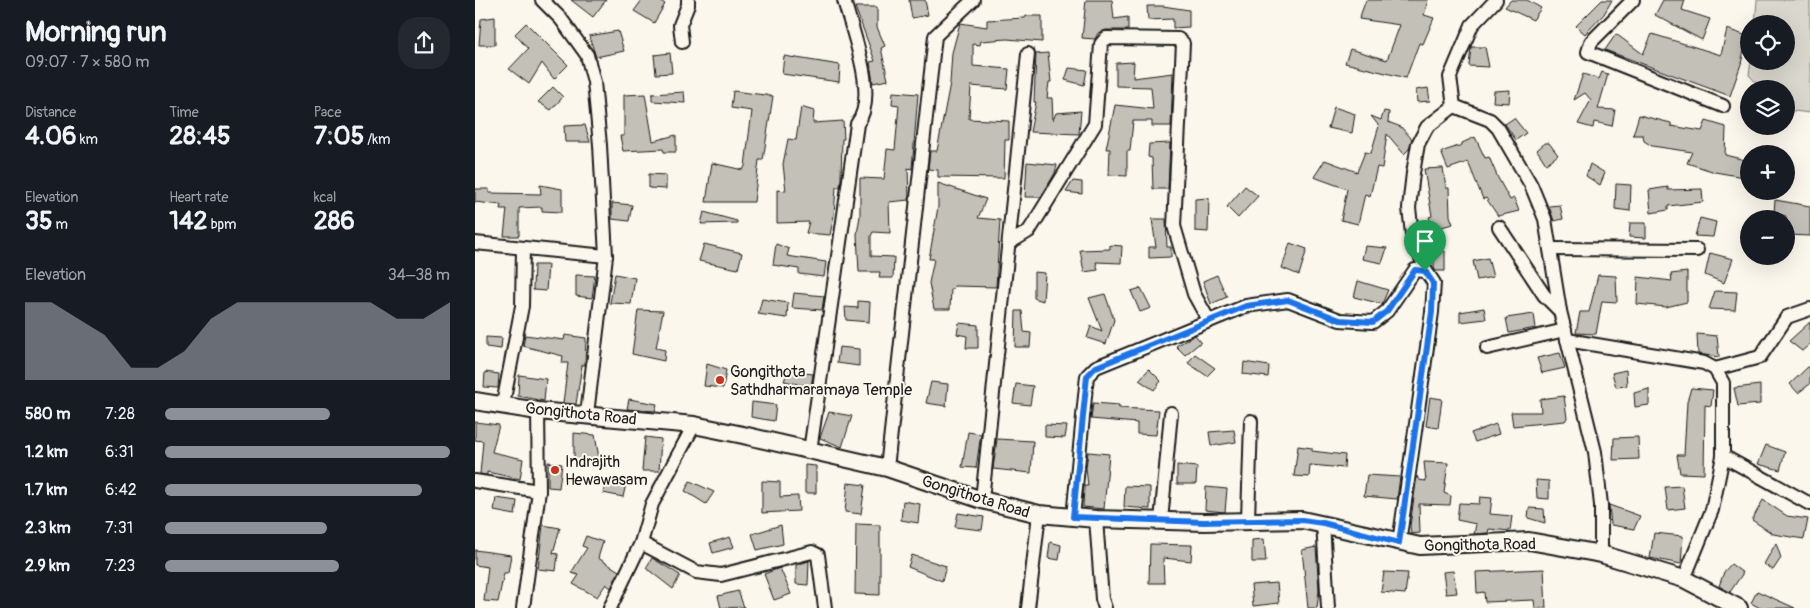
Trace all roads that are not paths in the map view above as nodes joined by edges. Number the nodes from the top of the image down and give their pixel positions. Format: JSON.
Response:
{"nodes":[{"id":1,"x":542,"y":0,"type":"edge"},
{"id":2,"x":688,"y":0,"type":"edge"},
{"id":3,"x":844,"y":0,"type":"edge"},
{"id":4,"x":973,"y":0,"type":"edge"},
{"id":5,"x":1496,"y":0,"type":"edge"},
{"id":6,"x":1633,"y":0,"type":"edge"},
{"id":7,"x":682,"y":42,"type":"dead end"},
{"id":8,"x":1028,"y":54,"type":"dead end"},
{"id":9,"x":1454,"y":106,"type":"junction"},
{"id":10,"x":1723,"y":106,"type":"dead end"},
{"id":11,"x":1499,"y":227,"type":"dead end"},
{"id":12,"x":475,"y":243,"type":"edge"},
{"id":13,"x":1009,"y":244,"type":"junction"},
{"id":14,"x":523,"y":248,"type":"junction"},
{"id":15,"x":1550,"y":249,"type":"junction"},
{"id":16,"x":1697,"y":250,"type":"dead end"},
{"id":17,"x":606,"y":256,"type":"junction"},
{"id":18,"x":1425,"y":271,"type":"junction"},
{"id":19,"x":1810,"y":309,"type":"edge"},
{"id":20,"x":1561,"y":311,"type":"junction"},
{"id":21,"x":1209,"y":321,"type":"junction"},
{"id":22,"x":1566,"y":335,"type":"junction"},
{"id":23,"x":1487,"y":348,"type":"dead end"},
{"id":24,"x":1715,"y":369,"type":"junction"},
{"id":25,"x":475,"y":401,"type":"edge"},
{"id":26,"x":503,"y":404,"type":"junction"},
{"id":27,"x":538,"y":411,"type":"junction"},
{"id":28,"x":1171,"y":413,"type":"dead end"},
{"id":29,"x":587,"y":414,"type":"junction"},
{"id":30,"x":1251,"y":421,"type":"dead end"},
{"id":31,"x":694,"y":425,"type":"junction"},
{"id":32,"x":810,"y":451,"type":"junction"},
{"id":33,"x":1723,"y":456,"type":"junction"},
{"id":34,"x":887,"y":468,"type":"junction"},
{"id":35,"x":475,"y":481,"type":"edge"},
{"id":36,"x":539,"y":491,"type":"junction"},
{"id":37,"x":982,"y":500,"type":"junction"},
{"id":38,"x":1810,"y":504,"type":"edge"},
{"id":39,"x":1039,"y":514,"type":"junction"},
{"id":40,"x":1073,"y":517,"type":"junction"},
{"id":41,"x":1096,"y":519,"type":"junction"},
{"id":42,"x":1248,"y":520,"type":"junction"},
{"id":43,"x":1161,"y":521,"type":"junction"},
{"id":44,"x":1323,"y":523,"type":"junction"},
{"id":45,"x":641,"y":543,"type":"junction"},
{"id":46,"x":1399,"y":543,"type":"junction"},
{"id":47,"x":1601,"y":554,"type":"junction"},
{"id":48,"x":1684,"y":579,"type":"junction"},
{"id":49,"x":523,"y":608,"type":"edge"},
{"id":50,"x":610,"y":608,"type":"edge"},
{"id":51,"x":825,"y":608,"type":"edge"},
{"id":52,"x":1028,"y":608,"type":"edge"},
{"id":53,"x":1105,"y":608,"type":"edge"},
{"id":54,"x":1328,"y":608,"type":"edge"},
{"id":55,"x":1739,"y":608,"type":"edge"}],
"edges":[{"from":1,"to":17,"type":"street"},
{"from":2,"to":7,"type":"street"},
{"from":3,"to":32,"type":"street"},
{"from":4,"to":34,"type":"street"},
{"from":5,"to":9,"type":"street"},
{"from":6,"to":10,"type":"street"},
{"from":8,"to":13,"type":"street"},
{"from":9,"to":15,"type":"street"},
{"from":9,"to":18,"type":"street"},
{"from":11,"to":20,"type":"street"},
{"from":12,"to":14,"type":"street"},
{"from":13,"to":21,"type":"street"},
{"from":13,"to":37,"type":"street"},
{"from":14,"to":17,"type":"street"},
{"from":14,"to":26,"type":"street"},
{"from":15,"to":16,"type":"street"},
{"from":15,"to":20,"type":"street"},
{"from":17,"to":29,"type":"street"},
{"from":18,"to":21,"type":"street"},
{"from":18,"to":46,"type":"street"},
{"from":19,"to":24,"type":"street"},
{"from":20,"to":22,"type":"street"},
{"from":21,"to":40,"type":"street"},
{"from":22,"to":23,"type":"street"},
{"from":22,"to":24,"type":"street"},
{"from":22,"to":47,"type":"street"},
{"from":24,"to":33,"type":"street"},
{"from":25,"to":26,"type":"street","name":"Gongithota Road"},
{"from":26,"to":27,"type":"street","name":"Gongithota Road"},
{"from":27,"to":29,"type":"street","name":"Gongithota Road"},
{"from":27,"to":36,"type":"street"},
{"from":28,"to":43,"type":"street"},
{"from":29,"to":31,"type":"street","name":"Gongithota Road"},
{"from":30,"to":42,"type":"street"},
{"from":31,"to":32,"type":"street","name":"Gongithota Road"},
{"from":31,"to":45,"type":"street"},
{"from":32,"to":34,"type":"street","name":"Gongithota Road"},
{"from":33,"to":38,"type":"street"},
{"from":33,"to":48,"type":"street"},
{"from":34,"to":37,"type":"street","name":"Gongithota Road"},
{"from":35,"to":36,"type":"street"},
{"from":36,"to":49,"type":"street"},
{"from":37,"to":39,"type":"street","name":"Gongithota Road"},
{"from":39,"to":40,"type":"street","name":"Gongithota Road"},
{"from":39,"to":52,"type":"street"},
{"from":40,"to":41,"type":"street","name":"Gongithota Road"},
{"from":41,"to":43,"type":"street","name":"Gongithota Road"},
{"from":41,"to":53,"type":"street"},
{"from":42,"to":43,"type":"street","name":"Gongithota Road"},
{"from":42,"to":44,"type":"street","name":"Gongithota Road"},
{"from":44,"to":46,"type":"street","name":"Gongithota Road"},
{"from":44,"to":54,"type":"street"},
{"from":45,"to":50,"type":"street"},
{"from":45,"to":51,"type":"street"},
{"from":46,"to":47,"type":"street","name":"Gongithota Road"},
{"from":47,"to":48,"type":"street","name":"Gongithota Road"},
{"from":48,"to":55,"type":"street","name":"Gongithota Road"}]}
